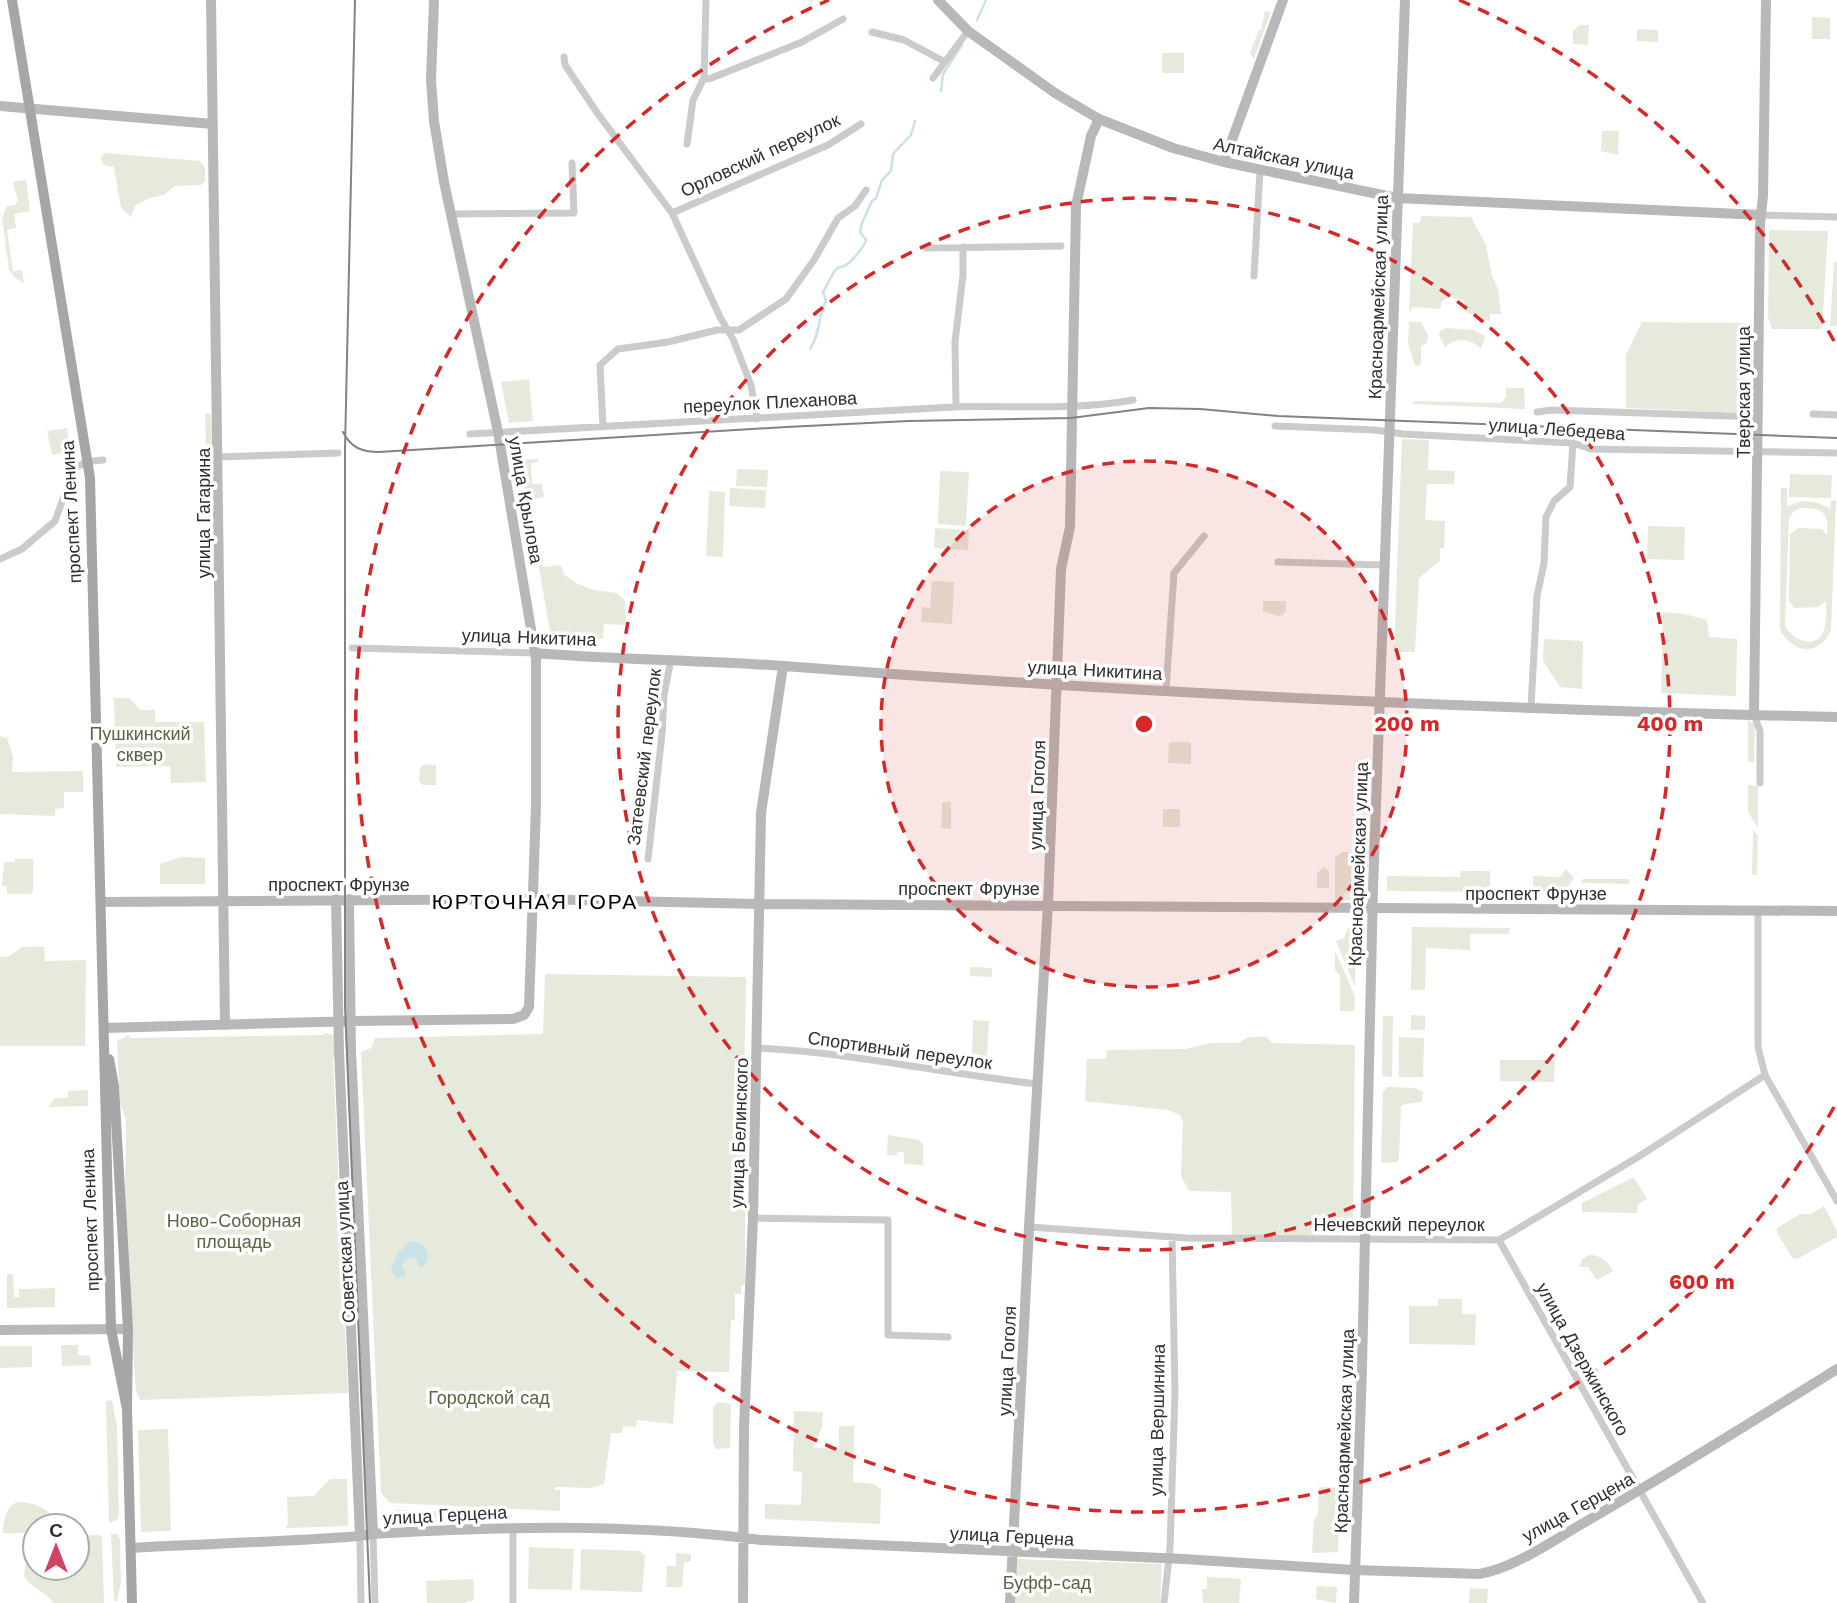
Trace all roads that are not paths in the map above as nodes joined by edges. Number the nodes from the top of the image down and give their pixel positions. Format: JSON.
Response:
{"nodes":[{"id":1,"x":12,"y":0,"type":"edge"},
{"id":2,"x":211,"y":0,"type":"edge"},
{"id":3,"x":434,"y":0,"type":"edge"},
{"id":4,"x":706,"y":0,"type":"edge"},
{"id":5,"x":938,"y":0,"type":"edge"},
{"id":6,"x":1283,"y":0,"type":"edge"},
{"id":7,"x":1405,"y":0,"type":"edge"},
{"id":8,"x":1766,"y":0,"type":"edge"},
{"id":9,"x":843,"y":19,"type":"dead end"},
{"id":10,"x":968,"y":31,"type":"junction"},
{"id":11,"x":872,"y":32,"type":"dead end"},
{"id":12,"x":564,"y":57,"type":"dead end"},
{"id":13,"x":945,"y":62,"type":"junction"},
{"id":14,"x":704,"y":78,"type":"junction"},
{"id":15,"x":933,"y":78,"type":"dead end"},
{"id":16,"x":0,"y":106,"type":"edge"},
{"id":17,"x":28,"y":109,"type":"junction"},
{"id":18,"x":1099,"y":119,"type":"junction"},
{"id":19,"x":213,"y":124,"type":"junction"},
{"id":20,"x":861,"y":124,"type":"dead end"},
{"id":21,"x":687,"y":144,"type":"dead end"},
{"id":22,"x":1224,"y":162,"type":"junction"},
{"id":23,"x":572,"y":163,"type":"dead end"},
{"id":24,"x":1260,"y":170,"type":"junction"},
{"id":25,"x":866,"y":190,"type":"dead end"},
{"id":26,"x":1397,"y":198,"type":"junction"},
{"id":27,"x":451,"y":214,"type":"junction"},
{"id":28,"x":672,"y":214,"type":"junction"},
{"id":29,"x":1761,"y":215,"type":"junction"},
{"id":30,"x":1837,"y":217,"type":"edge"},
{"id":31,"x":1061,"y":246,"type":"dead end"},
{"id":32,"x":963,"y":247,"type":"junction"},
{"id":33,"x":926,"y":248,"type":"dead end"},
{"id":34,"x":1254,"y":276,"type":"dead end"},
{"id":35,"x":729,"y":331,"type":"junction"},
{"id":36,"x":1133,"y":400,"type":"dead end"},
{"id":37,"x":956,"y":407,"type":"junction"},
{"id":38,"x":1072,"y":407,"type":"junction"},
{"id":39,"x":1537,"y":411,"type":"dead end"},
{"id":40,"x":1812,"y":414,"type":"dead end"},
{"id":41,"x":1837,"y":415,"type":"edge"},
{"id":42,"x":1759,"y":417,"type":"junction"},
{"id":43,"x":757,"y":419,"type":"junction"},
{"id":44,"x":1275,"y":426,"type":"dead end"},
{"id":45,"x":603,"y":427,"type":"junction"},
{"id":46,"x":498,"y":432,"type":"junction"},
{"id":47,"x":1389,"y":432,"type":"junction"},
{"id":48,"x":470,"y":434,"type":"dead end"},
{"id":49,"x":1573,"y":443,"type":"junction"},
{"id":50,"x":338,"y":453,"type":"dead end"},
{"id":51,"x":1758,"y":453,"type":"junction"},
{"id":52,"x":1837,"y":453,"type":"edge"},
{"id":53,"x":218,"y":457,"type":"junction"},
{"id":54,"x":103,"y":460,"type":"dead end"},
{"id":55,"x":88,"y":461,"type":"junction"},
{"id":56,"x":1204,"y":536,"type":"dead end"},
{"id":57,"x":0,"y":559,"type":"edge"},
{"id":58,"x":1278,"y":562,"type":"dead end"},
{"id":59,"x":1384,"y":565,"type":"junction"},
{"id":60,"x":352,"y":648,"type":"dead end"},
{"id":61,"x":535,"y":653,"type":"junction"},
{"id":62,"x":671,"y":659,"type":"junction"},
{"id":63,"x":783,"y":666,"type":"junction"},
{"id":64,"x":1057,"y":683,"type":"junction"},
{"id":65,"x":1166,"y":690,"type":"junction"},
{"id":66,"x":1379,"y":702,"type":"junction"},
{"id":67,"x":1531,"y":707,"type":"junction"},
{"id":68,"x":1754,"y":715,"type":"junction"},
{"id":69,"x":1837,"y":718,"type":"edge"},
{"id":70,"x":1760,"y":783,"type":"dead end"},
{"id":71,"x":648,"y":859,"type":"dead end"},
{"id":72,"x":336,"y":899,"type":"junction"},
{"id":73,"x":349,"y":899,"type":"junction"},
{"id":74,"x":533,"y":899,"type":"junction"},
{"id":75,"x":223,"y":901,"type":"junction"},
{"id":76,"x":101,"y":902,"type":"junction"},
{"id":77,"x":759,"y":904,"type":"junction"},
{"id":78,"x":1048,"y":904,"type":"junction"},
{"id":79,"x":1373,"y":908,"type":"junction"},
{"id":80,"x":1837,"y":911,"type":"edge"},
{"id":81,"x":1758,"y":912,"type":"junction"},
{"id":82,"x":350,"y":1021,"type":"junction"},
{"id":83,"x":338,"y":1023,"type":"junction"},
{"id":84,"x":225,"y":1025,"type":"junction"},
{"id":85,"x":104,"y":1028,"type":"junction"},
{"id":86,"x":757,"y":1048,"type":"junction"},
{"id":87,"x":1765,"y":1075,"type":"junction"},
{"id":88,"x":1038,"y":1084,"type":"junction"},
{"id":89,"x":1837,"y":1201,"type":"edge"},
{"id":90,"x":753,"y":1218,"type":"junction"},
{"id":91,"x":1029,"y":1227,"type":"junction"},
{"id":92,"x":1172,"y":1237,"type":"junction"},
{"id":93,"x":1365,"y":1239,"type":"junction"},
{"id":94,"x":1499,"y":1240,"type":"junction"},
{"id":95,"x":111,"y":1329,"type":"junction"},
{"id":96,"x":128,"y":1329,"type":"junction"},
{"id":97,"x":0,"y":1330,"type":"edge"},
{"id":98,"x":948,"y":1337,"type":"dead end"},
{"id":99,"x":1837,"y":1369,"type":"edge"},
{"id":100,"x":127,"y":1409,"type":"junction"},
{"id":101,"x":1639,"y":1491,"type":"junction"},
{"id":102,"x":513,"y":1528,"type":"junction"},
{"id":103,"x":373,"y":1534,"type":"junction"},
{"id":104,"x":360,"y":1536,"type":"junction"},
{"id":105,"x":743,"y":1538,"type":"junction"},
{"id":106,"x":131,"y":1548,"type":"junction"},
{"id":107,"x":1013,"y":1552,"type":"junction"},
{"id":108,"x":1169,"y":1558,"type":"junction"},
{"id":109,"x":1354,"y":1570,"type":"junction"},
{"id":110,"x":132,"y":1603,"type":"edge"},
{"id":111,"x":361,"y":1603,"type":"edge"},
{"id":112,"x":375,"y":1603,"type":"edge"},
{"id":113,"x":513,"y":1603,"type":"edge"},
{"id":114,"x":743,"y":1603,"type":"edge"},
{"id":115,"x":1010,"y":1603,"type":"edge"},
{"id":116,"x":1164,"y":1603,"type":"edge"},
{"id":117,"x":1354,"y":1603,"type":"edge"},
{"id":118,"x":1703,"y":1603,"type":"edge"}],
"edges":[{"from":1,"to":17,"type":"main road","name":"проспект Ленина"},
{"from":2,"to":19,"type":"street","name":"улица Гагарина"},
{"from":3,"to":27,"type":"street","name":"улица Крылова"},
{"from":4,"to":14,"type":"street"},
{"from":5,"to":10,"type":"street","name":"Алтайская улица"},
{"from":6,"to":22,"type":"street"},
{"from":7,"to":26,"type":"street","name":"Красноармейская улица"},
{"from":8,"to":29,"type":"street","name":"Тверская улица"},
{"from":9,"to":14,"type":"street"},
{"from":10,"to":13,"type":"street"},
{"from":10,"to":18,"type":"street","name":"Алтайская улица"},
{"from":11,"to":13,"type":"street"},
{"from":12,"to":28,"type":"street"},
{"from":13,"to":15,"type":"street"},
{"from":14,"to":21,"type":"street"},
{"from":16,"to":17,"type":"street"},
{"from":17,"to":19,"type":"street"},
{"from":17,"to":55,"type":"main road","name":"проспект Ленина"},
{"from":18,"to":22,"type":"street","name":"Алтайская улица"},
{"from":18,"to":38,"type":"street","name":"улица Гоголя"},
{"from":19,"to":53,"type":"street","name":"улица Гагарина"},
{"from":20,"to":28,"type":"street","name":"Орловский переулок"},
{"from":22,"to":24,"type":"street","name":"Алтайская улица"},
{"from":23,"to":27,"type":"street"},
{"from":24,"to":26,"type":"street","name":"Алтайская улица"},
{"from":24,"to":34,"type":"street"},
{"from":25,"to":35,"type":"street"},
{"from":26,"to":29,"type":"street","name":"Алтайская улица"},
{"from":26,"to":47,"type":"street","name":"Красноармейская улица"},
{"from":27,"to":46,"type":"street","name":"улица Крылова"},
{"from":28,"to":35,"type":"street"},
{"from":29,"to":30,"type":"street","name":"Алтайская улица"},
{"from":29,"to":42,"type":"street","name":"Тверская улица"},
{"from":31,"to":32,"type":"street"},
{"from":32,"to":33,"type":"street"},
{"from":32,"to":37,"type":"street"},
{"from":35,"to":43,"type":"street"},
{"from":35,"to":45,"type":"street"},
{"from":36,"to":38,"type":"street"},
{"from":37,"to":38,"type":"street","name":"переулок Плеханова"},
{"from":37,"to":43,"type":"street","name":"переулок Плеханова"},
{"from":38,"to":64,"type":"street","name":"улица Гоголя"},
{"from":39,"to":42,"type":"street","name":"улица Лебедева"},
{"from":40,"to":41,"type":"street"},
{"from":42,"to":51,"type":"street","name":"Тверская улица"},
{"from":43,"to":45,"type":"street","name":"переулок Плеханова"},
{"from":44,"to":47,"type":"street","name":"улица Лебедева"},
{"from":45,"to":46,"type":"street","name":"переулок Плеханова"},
{"from":46,"to":48,"type":"street","name":"переулок Плеханова"},
{"from":46,"to":61,"type":"street","name":"улица Крылова"},
{"from":47,"to":49,"type":"street","name":"улица Лебедева"},
{"from":47,"to":59,"type":"street","name":"Красноармейская улица"},
{"from":49,"to":51,"type":"street","name":"улица Лебедева"},
{"from":49,"to":67,"type":"street"},
{"from":50,"to":53,"type":"street"},
{"from":51,"to":52,"type":"street","name":"улица Лебедева"},
{"from":51,"to":68,"type":"street","name":"Тверская улица"},
{"from":53,"to":75,"type":"street","name":"улица Гагарина"},
{"from":54,"to":55,"type":"street"},
{"from":55,"to":57,"type":"street"},
{"from":55,"to":76,"type":"main road","name":"проспект Ленина"},
{"from":56,"to":65,"type":"street"},
{"from":58,"to":59,"type":"street"},
{"from":59,"to":66,"type":"street","name":"Красноармейская улица"},
{"from":60,"to":61,"type":"street","name":"улица Никитина"},
{"from":61,"to":62,"type":"street","name":"улица Никитина"},
{"from":61,"to":74,"type":"street","name":"улица Крылова"},
{"from":62,"to":63,"type":"street","name":"улица Никитина"},
{"from":62,"to":71,"type":"street","name":"Затеевский переулок"},
{"from":63,"to":64,"type":"street","name":"улица Никитина"},
{"from":63,"to":77,"type":"street","name":"улица Белинского"},
{"from":64,"to":65,"type":"street","name":"улица Никитина"},
{"from":64,"to":78,"type":"street","name":"улица Гоголя"},
{"from":65,"to":66,"type":"street","name":"улица Никитина"},
{"from":66,"to":67,"type":"street","name":"улица Никитина"},
{"from":66,"to":79,"type":"street","name":"Красноармейская улица"},
{"from":67,"to":68,"type":"street","name":"улица Никитина"},
{"from":68,"to":69,"type":"street","name":"улица Никитина"},
{"from":68,"to":70,"type":"street","name":"Тверская улица"},
{"from":72,"to":73,"type":"street","name":"проспект Фрунзе"},
{"from":72,"to":75,"type":"street","name":"проспект Фрунзе"},
{"from":72,"to":83,"type":"street","name":"Советская улица"},
{"from":73,"to":74,"type":"street","name":"проспект Фрунзе"},
{"from":73,"to":82,"type":"street","name":"Советская улица"},
{"from":74,"to":77,"type":"street","name":"проспект Фрунзе"},
{"from":74,"to":82,"type":"street","name":"улица Крылова"},
{"from":75,"to":76,"type":"street","name":"проспект Фрунзе"},
{"from":75,"to":84,"type":"street","name":"улица Гагарина"},
{"from":76,"to":85,"type":"main road","name":"проспект Ленина"},
{"from":77,"to":78,"type":"street","name":"проспект Фрунзе"},
{"from":77,"to":86,"type":"street","name":"улица Белинского"},
{"from":78,"to":79,"type":"street","name":"проспект Фрунзе"},
{"from":78,"to":88,"type":"street","name":"улица Гоголя"},
{"from":79,"to":81,"type":"street","name":"проспект Фрунзе"},
{"from":79,"to":93,"type":"street","name":"Красноармейская улица"},
{"from":80,"to":81,"type":"street","name":"проспект Фрунзе"},
{"from":81,"to":87,"type":"street"},
{"from":82,"to":83,"type":"street"},
{"from":82,"to":103,"type":"street","name":"Советская улица"},
{"from":83,"to":84,"type":"street"},
{"from":83,"to":104,"type":"street","name":"Советская улица"},
{"from":84,"to":85,"type":"street"},
{"from":85,"to":95,"type":"main road","name":"проспект Ленина"},
{"from":85,"to":96,"type":"main road","name":"проспект Ленина"},
{"from":86,"to":88,"type":"street","name":"Спортивный переулок"},
{"from":86,"to":90,"type":"street","name":"улица Белинского"},
{"from":87,"to":89,"type":"street"},
{"from":87,"to":94,"type":"street","name":"Нечевский переулок"},
{"from":88,"to":91,"type":"street","name":"улица Гоголя"},
{"from":90,"to":98,"type":"street"},
{"from":90,"to":105,"type":"street","name":"улица Белинского"},
{"from":91,"to":92,"type":"street","name":"Нечевский переулок"},
{"from":91,"to":107,"type":"street","name":"улица Гоголя"},
{"from":92,"to":93,"type":"street","name":"Нечевский переулок"},
{"from":92,"to":108,"type":"street","name":"улица Вершинина"},
{"from":93,"to":94,"type":"street","name":"Нечевский переулок"},
{"from":93,"to":109,"type":"street","name":"Красноармейская улица"},
{"from":94,"to":101,"type":"street","name":"улица Дзержинского"},
{"from":95,"to":96,"type":"street"},
{"from":95,"to":97,"type":"street"},
{"from":95,"to":100,"type":"main road","name":"проспект Ленина"},
{"from":96,"to":100,"type":"main road","name":"проспект Ленина"},
{"from":99,"to":101,"type":"street","name":"улица Герцена"},
{"from":100,"to":106,"type":"main road","name":"проспект Ленина"},
{"from":101,"to":109,"type":"street","name":"улица Герцена"},
{"from":101,"to":118,"type":"street","name":"улица Дзержинского"},
{"from":102,"to":103,"type":"street","name":"улица Герцена"},
{"from":102,"to":105,"type":"street","name":"улица Герцена"},
{"from":102,"to":113,"type":"street"},
{"from":103,"to":104,"type":"street","name":"улица Герцена"},
{"from":103,"to":112,"type":"street","name":"Советская улица"},
{"from":104,"to":106,"type":"street","name":"улица Герцена"},
{"from":104,"to":111,"type":"street","name":"Советская улица"},
{"from":105,"to":107,"type":"street","name":"улица Герцена"},
{"from":105,"to":114,"type":"street","name":"улица Белинского"},
{"from":106,"to":110,"type":"main road","name":"проспект Ленина"},
{"from":107,"to":108,"type":"street","name":"улица Герцена"},
{"from":107,"to":115,"type":"street","name":"улица Гоголя"},
{"from":108,"to":109,"type":"street","name":"улица Герцена"},
{"from":108,"to":116,"type":"street","name":"улица Вершинина"},
{"from":109,"to":117,"type":"street","name":"Красноармейская улица"}]}
